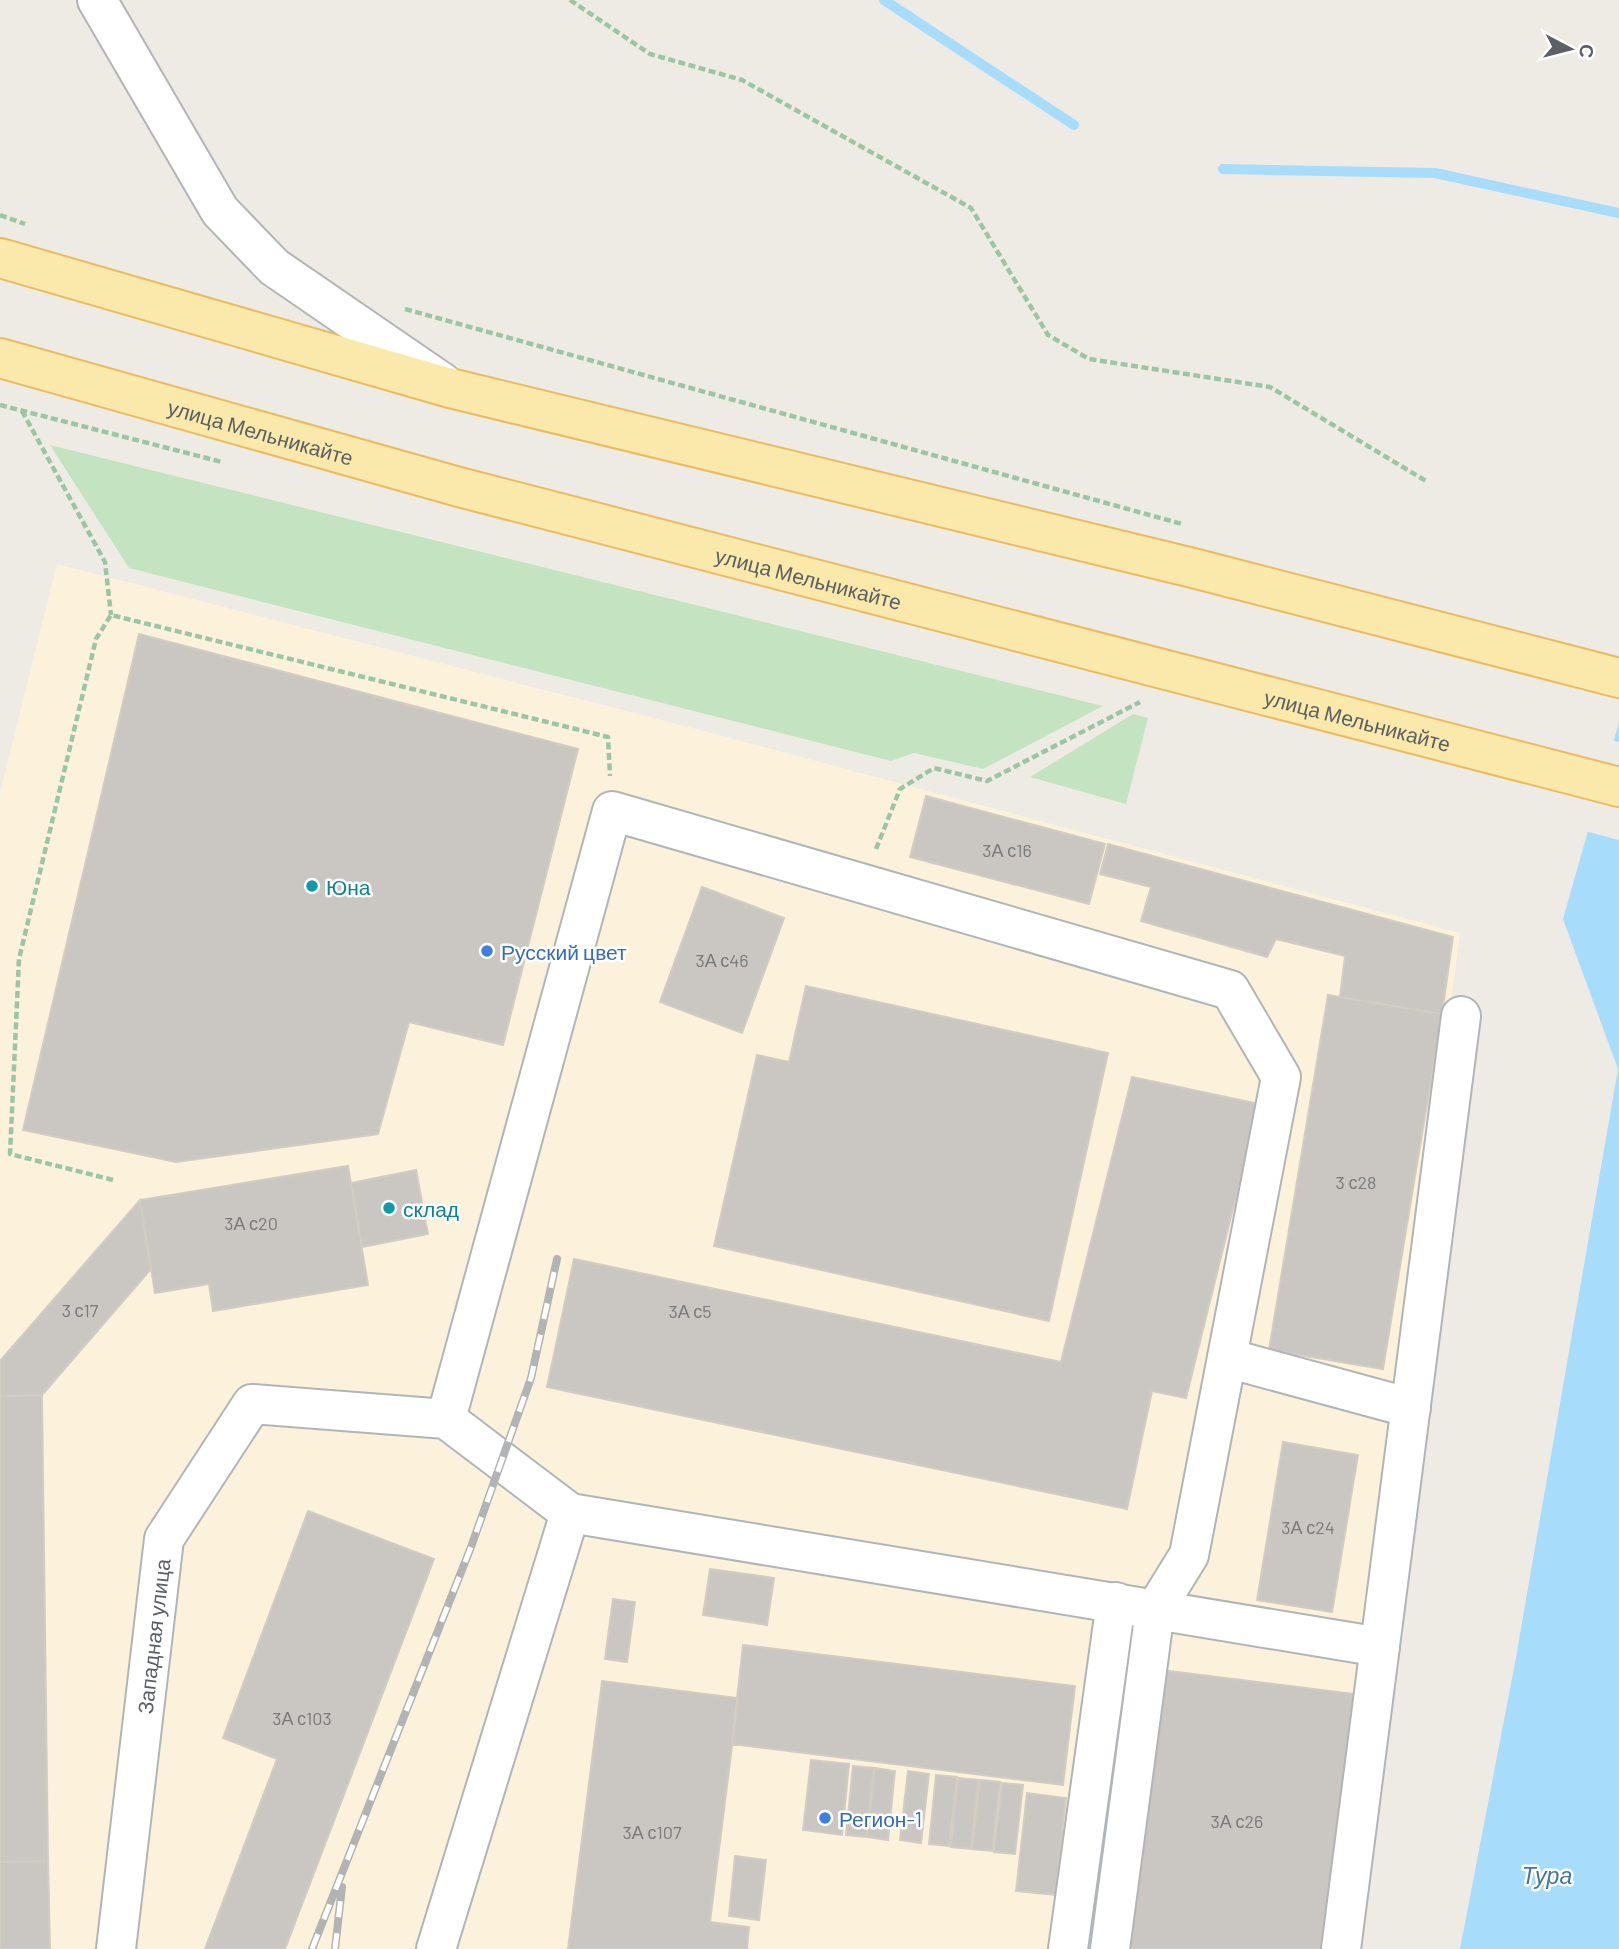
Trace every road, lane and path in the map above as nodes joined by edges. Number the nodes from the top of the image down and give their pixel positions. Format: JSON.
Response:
{"nodes":[{"id":1,"x":97,"y":0,"type":"edge"},
{"id":2,"x":570,"y":0,"type":"edge"},
{"id":3,"x":5,"y":260,"type":"edge"},
{"id":4,"x":405,"y":309,"type":"dead end"},
{"id":5,"x":5,"y":361,"type":"edge"},
{"id":6,"x":450,"y":388,"type":"junction"},
{"id":7,"x":0,"y":405,"type":"edge"},
{"id":8,"x":1426,"y":481,"type":"dead end"},
{"id":9,"x":1190,"y":527,"type":"dead end"},
{"id":10,"x":111,"y":615,"type":"junction"},
{"id":11,"x":1619,"y":678,"type":"edge"},
{"id":12,"x":1156,"y":685,"type":"junction"},
{"id":13,"x":1619,"y":788,"type":"edge"},
{"id":14,"x":612,"y":811,"type":"junction"},
{"id":15,"x":862,"y":883,"type":"junction"},
{"id":16,"x":1461,"y":1016,"type":"dead end"},
{"id":17,"x":113,"y":1180,"type":"dead end"},
{"id":18,"x":1227,"y":1358,"type":"junction"},
{"id":19,"x":1411,"y":1408,"type":"junction"},
{"id":20,"x":446,"y":1419,"type":"junction"},
{"id":21,"x":570,"y":1513,"type":"junction"},
{"id":22,"x":1116,"y":1602,"type":"junction"},
{"id":23,"x":1155,"y":1610,"type":"junction"},
{"id":24,"x":1380,"y":1647,"type":"junction"},
{"id":25,"x":116,"y":1949,"type":"edge"},
{"id":26,"x":436,"y":1949,"type":"edge"},
{"id":27,"x":1068,"y":1949,"type":"edge"},
{"id":28,"x":1110,"y":1949,"type":"edge"},
{"id":29,"x":1341,"y":1949,"type":"edge"}],
"edges":[{"from":1,"to":6,"type":"street"},
{"from":2,"to":8,"type":"path"},
{"from":3,"to":6,"type":"main road"},
{"from":4,"to":9,"type":"path"},
{"from":5,"to":12,"type":"main road","name":"улица Мельникайте"},
{"from":6,"to":11,"type":"main road"},
{"from":7,"to":10,"type":"path"},
{"from":10,"to":14,"type":"path"},
{"from":10,"to":17,"type":"path"},
{"from":12,"to":13,"type":"main road","name":"улица Мельникайте"},
{"from":12,"to":15,"type":"path"},
{"from":14,"to":15,"type":"street"},
{"from":14,"to":20,"type":"street"},
{"from":15,"to":18,"type":"street"},
{"from":16,"to":19,"type":"street"},
{"from":18,"to":19,"type":"street"},
{"from":18,"to":23,"type":"street"},
{"from":19,"to":24,"type":"street"},
{"from":20,"to":21,"type":"street"},
{"from":20,"to":25,"type":"street","name":"Западная улица"},
{"from":21,"to":22,"type":"street"},
{"from":21,"to":26,"type":"street"},
{"from":22,"to":23,"type":"street"},
{"from":22,"to":27,"type":"street"},
{"from":23,"to":24,"type":"street"},
{"from":23,"to":28,"type":"street"},
{"from":24,"to":29,"type":"street"}]}
